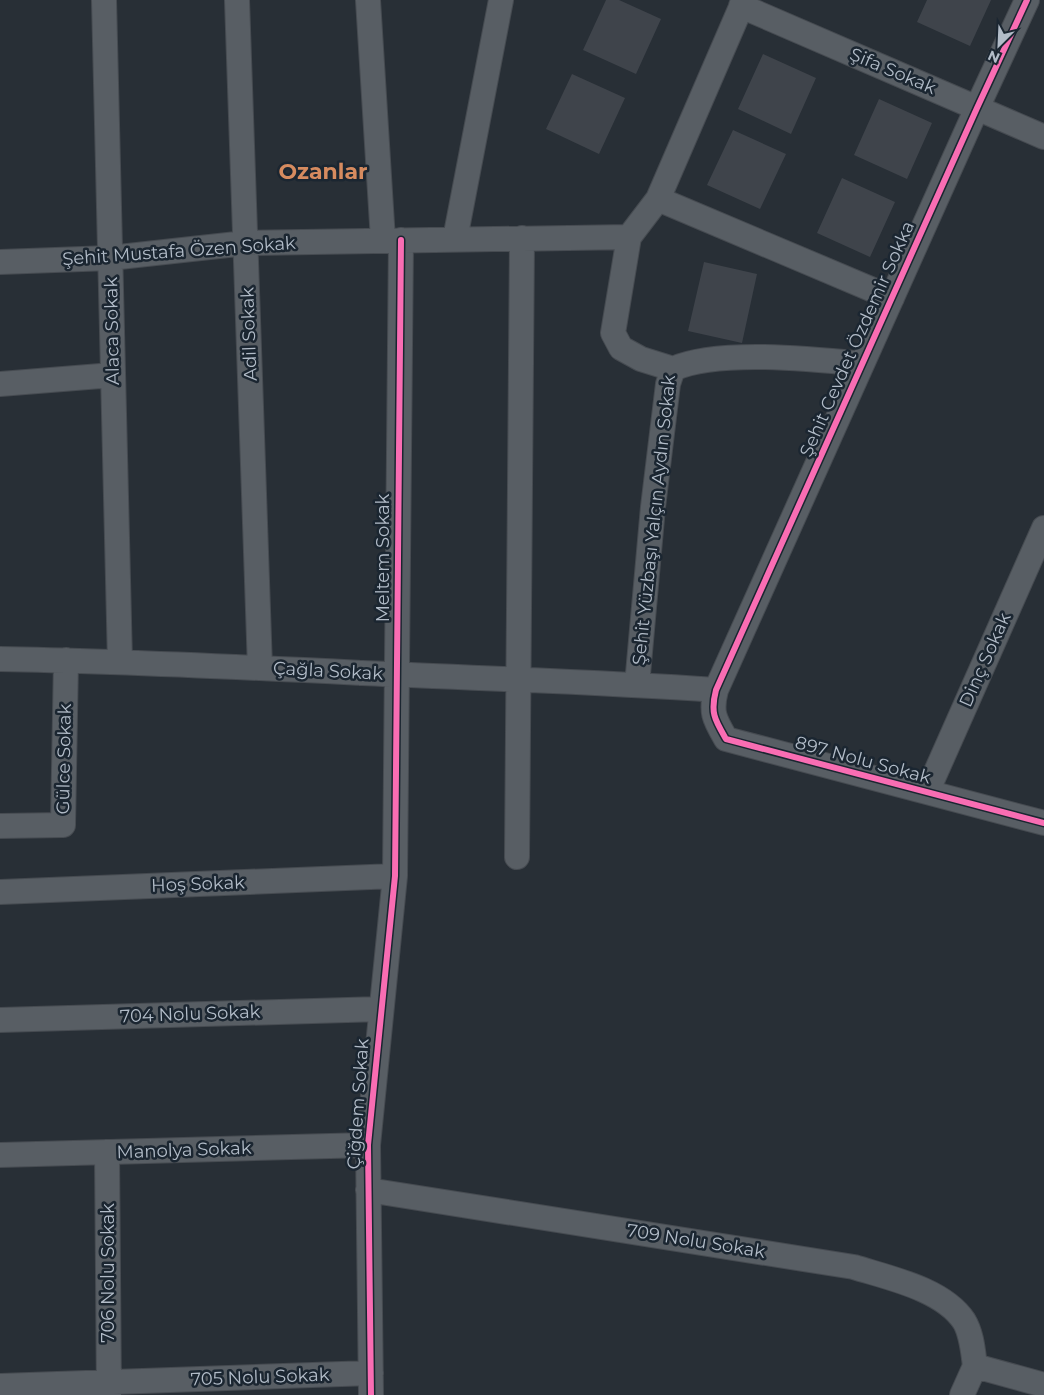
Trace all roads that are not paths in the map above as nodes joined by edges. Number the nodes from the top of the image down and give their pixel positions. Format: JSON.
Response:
{"nodes":[{"id":1,"x":104,"y":0,"type":"edge"},
{"id":2,"x":237,"y":0,"type":"edge"},
{"id":3,"x":368,"y":0,"type":"edge"},
{"id":4,"x":501,"y":0,"type":"edge"},
{"id":5,"x":1027,"y":0,"type":"edge"},
{"id":6,"x":743,"y":3,"type":"edge"},
{"id":7,"x":977,"y":108,"type":"junction"},
{"id":8,"x":1044,"y":137,"type":"edge"},
{"id":9,"x":658,"y":199,"type":"junction"},
{"id":10,"x":628,"y":237,"type":"junction"},
{"id":11,"x":522,"y":238,"type":"junction"},
{"id":12,"x":455,"y":239,"type":"junction"},
{"id":13,"x":392,"y":240,"type":"junction"},
{"id":14,"x":246,"y":243,"type":"junction"},
{"id":15,"x":110,"y":258,"type":"junction"},
{"id":16,"x":0,"y":262,"type":"edge"},
{"id":17,"x":892,"y":298,"type":"junction"},
{"id":18,"x":862,"y":364,"type":"junction"},
{"id":19,"x":673,"y":369,"type":"junction"},
{"id":20,"x":113,"y":375,"type":"junction"},
{"id":21,"x":0,"y":384,"type":"edge"},
{"id":22,"x":1044,"y":528,"type":"edge"},
{"id":23,"x":0,"y":659,"type":"edge"},
{"id":24,"x":66,"y":660,"type":"junction"},
{"id":25,"x":120,"y":662,"type":"junction"},
{"id":26,"x":260,"y":668,"type":"junction"},
{"id":27,"x":397,"y":674,"type":"junction"},
{"id":28,"x":518,"y":680,"type":"junction"},
{"id":29,"x":637,"y":685,"type":"junction"},
{"id":30,"x":716,"y":690,"type":"junction"},
{"id":31,"x":927,"y":792,"type":"junction"},
{"id":32,"x":1044,"y":824,"type":"edge"},
{"id":33,"x":0,"y":826,"type":"edge"},
{"id":34,"x":517,"y":857,"type":"dead end"},
{"id":35,"x":396,"y":876,"type":"junction"},
{"id":36,"x":0,"y":892,"type":"edge"},
{"id":37,"x":381,"y":1009,"type":"junction"},
{"id":38,"x":0,"y":1020,"type":"edge"},
{"id":39,"x":368,"y":1145,"type":"junction"},
{"id":40,"x":108,"y":1152,"type":"junction"},
{"id":41,"x":0,"y":1155,"type":"edge"},
{"id":42,"x":368,"y":1190,"type":"junction"},
{"id":43,"x":975,"y":1366,"type":"junction"},
{"id":44,"x":371,"y":1384,"type":"edge"},
{"id":45,"x":1044,"y":1385,"type":"edge"},
{"id":46,"x":0,"y":1386,"type":"edge"},
{"id":47,"x":109,"y":1389,"type":"edge"},
{"id":48,"x":962,"y":1395,"type":"edge"}],
"edges":[{"from":1,"to":15,"type":"street","name":"Alaca Sokak"},
{"from":2,"to":14,"type":"street","name":"Adil Sokak"},
{"from":3,"to":13,"type":"street","name":"Meltem Sokak"},
{"from":4,"to":12,"type":"street"},
{"from":5,"to":7,"type":"street","name":"Şehit Cevdet Özdemir Sokka"},
{"from":6,"to":7,"type":"street","name":"Şifa Sokak"},
{"from":6,"to":9,"type":"street","name":"Şehit Yüzbaşı Yalçın Aydın Sokak"},
{"from":7,"to":8,"type":"street","name":"Şifa Sokak"},
{"from":7,"to":17,"type":"street","name":"Şehit Cevdet Özdemir Sokka"},
{"from":9,"to":10,"type":"street","name":"Şehit Yüzbaşı Yalçın Aydın Sokak"},
{"from":9,"to":17,"type":"street"},
{"from":10,"to":11,"type":"street","name":"Şehit Mustafa Özen Sokak"},
{"from":10,"to":19,"type":"street","name":"Şehit Yüzbaşı Yalçın Aydın Sokak"},
{"from":11,"to":12,"type":"street","name":"Şehit Mustafa Özen Sokak"},
{"from":11,"to":28,"type":"street"},
{"from":12,"to":13,"type":"street","name":"Şehit Mustafa Özen Sokak"},
{"from":13,"to":14,"type":"street","name":"Şehit Mustafa Özen Sokak"},
{"from":13,"to":27,"type":"street","name":"Meltem Sokak"},
{"from":14,"to":15,"type":"street","name":"Şehit Mustafa Özen Sokak"},
{"from":14,"to":26,"type":"street","name":"Adil Sokak"},
{"from":15,"to":16,"type":"street","name":"Şehit Mustafa Özen Sokak"},
{"from":15,"to":20,"type":"street","name":"Alaca Sokak"},
{"from":17,"to":18,"type":"street","name":"Şehit Cevdet Özdemir Sokka"},
{"from":18,"to":19,"type":"street"},
{"from":18,"to":30,"type":"street","name":"Şehit Cevdet Özdemir Sokka"},
{"from":19,"to":29,"type":"street","name":"Şehit Yüzbaşı Yalçın Aydın Sokak"},
{"from":20,"to":21,"type":"street"},
{"from":20,"to":25,"type":"street","name":"Alaca Sokak"},
{"from":22,"to":31,"type":"street","name":"Dinç Sokak"},
{"from":23,"to":24,"type":"street","name":"Çağla Sokak"},
{"from":24,"to":25,"type":"street","name":"Çağla Sokak"},
{"from":24,"to":33,"type":"street","name":"Gülce Sokak"},
{"from":25,"to":26,"type":"street","name":"Çağla Sokak"},
{"from":26,"to":27,"type":"street","name":"Çağla Sokak"},
{"from":27,"to":28,"type":"street","name":"Çağla Sokak"},
{"from":27,"to":35,"type":"street","name":"Meltem Sokak"},
{"from":28,"to":29,"type":"street","name":"Çağla Sokak"},
{"from":28,"to":34,"type":"street"},
{"from":29,"to":30,"type":"street","name":"Çağla Sokak"},
{"from":30,"to":31,"type":"street","name":"897 Nolu Sokak"},
{"from":31,"to":32,"type":"street","name":"897 Nolu Sokak"},
{"from":35,"to":36,"type":"street","name":"Hoş Sokak"},
{"from":35,"to":37,"type":"street","name":"Çiğdem Sokak"},
{"from":37,"to":38,"type":"street","name":"704 Nolu Sokak"},
{"from":37,"to":39,"type":"street","name":"Çiğdem Sokak"},
{"from":39,"to":40,"type":"street","name":"Manolya Sokak"},
{"from":39,"to":42,"type":"street","name":"Çiğdem Sokak"},
{"from":40,"to":41,"type":"street","name":"Manolya Sokak"},
{"from":40,"to":47,"type":"street","name":"706 Nolu Sokak"},
{"from":42,"to":43,"type":"street","name":"709 Nolu Sokak"},
{"from":42,"to":44,"type":"street","name":"Çiğdem Sokak"},
{"from":43,"to":45,"type":"street"},
{"from":43,"to":48,"type":"street"},
{"from":44,"to":47,"type":"street","name":"705 Nolu Sokak"},
{"from":46,"to":47,"type":"street","name":"705 Nolu Sokak"}]}
